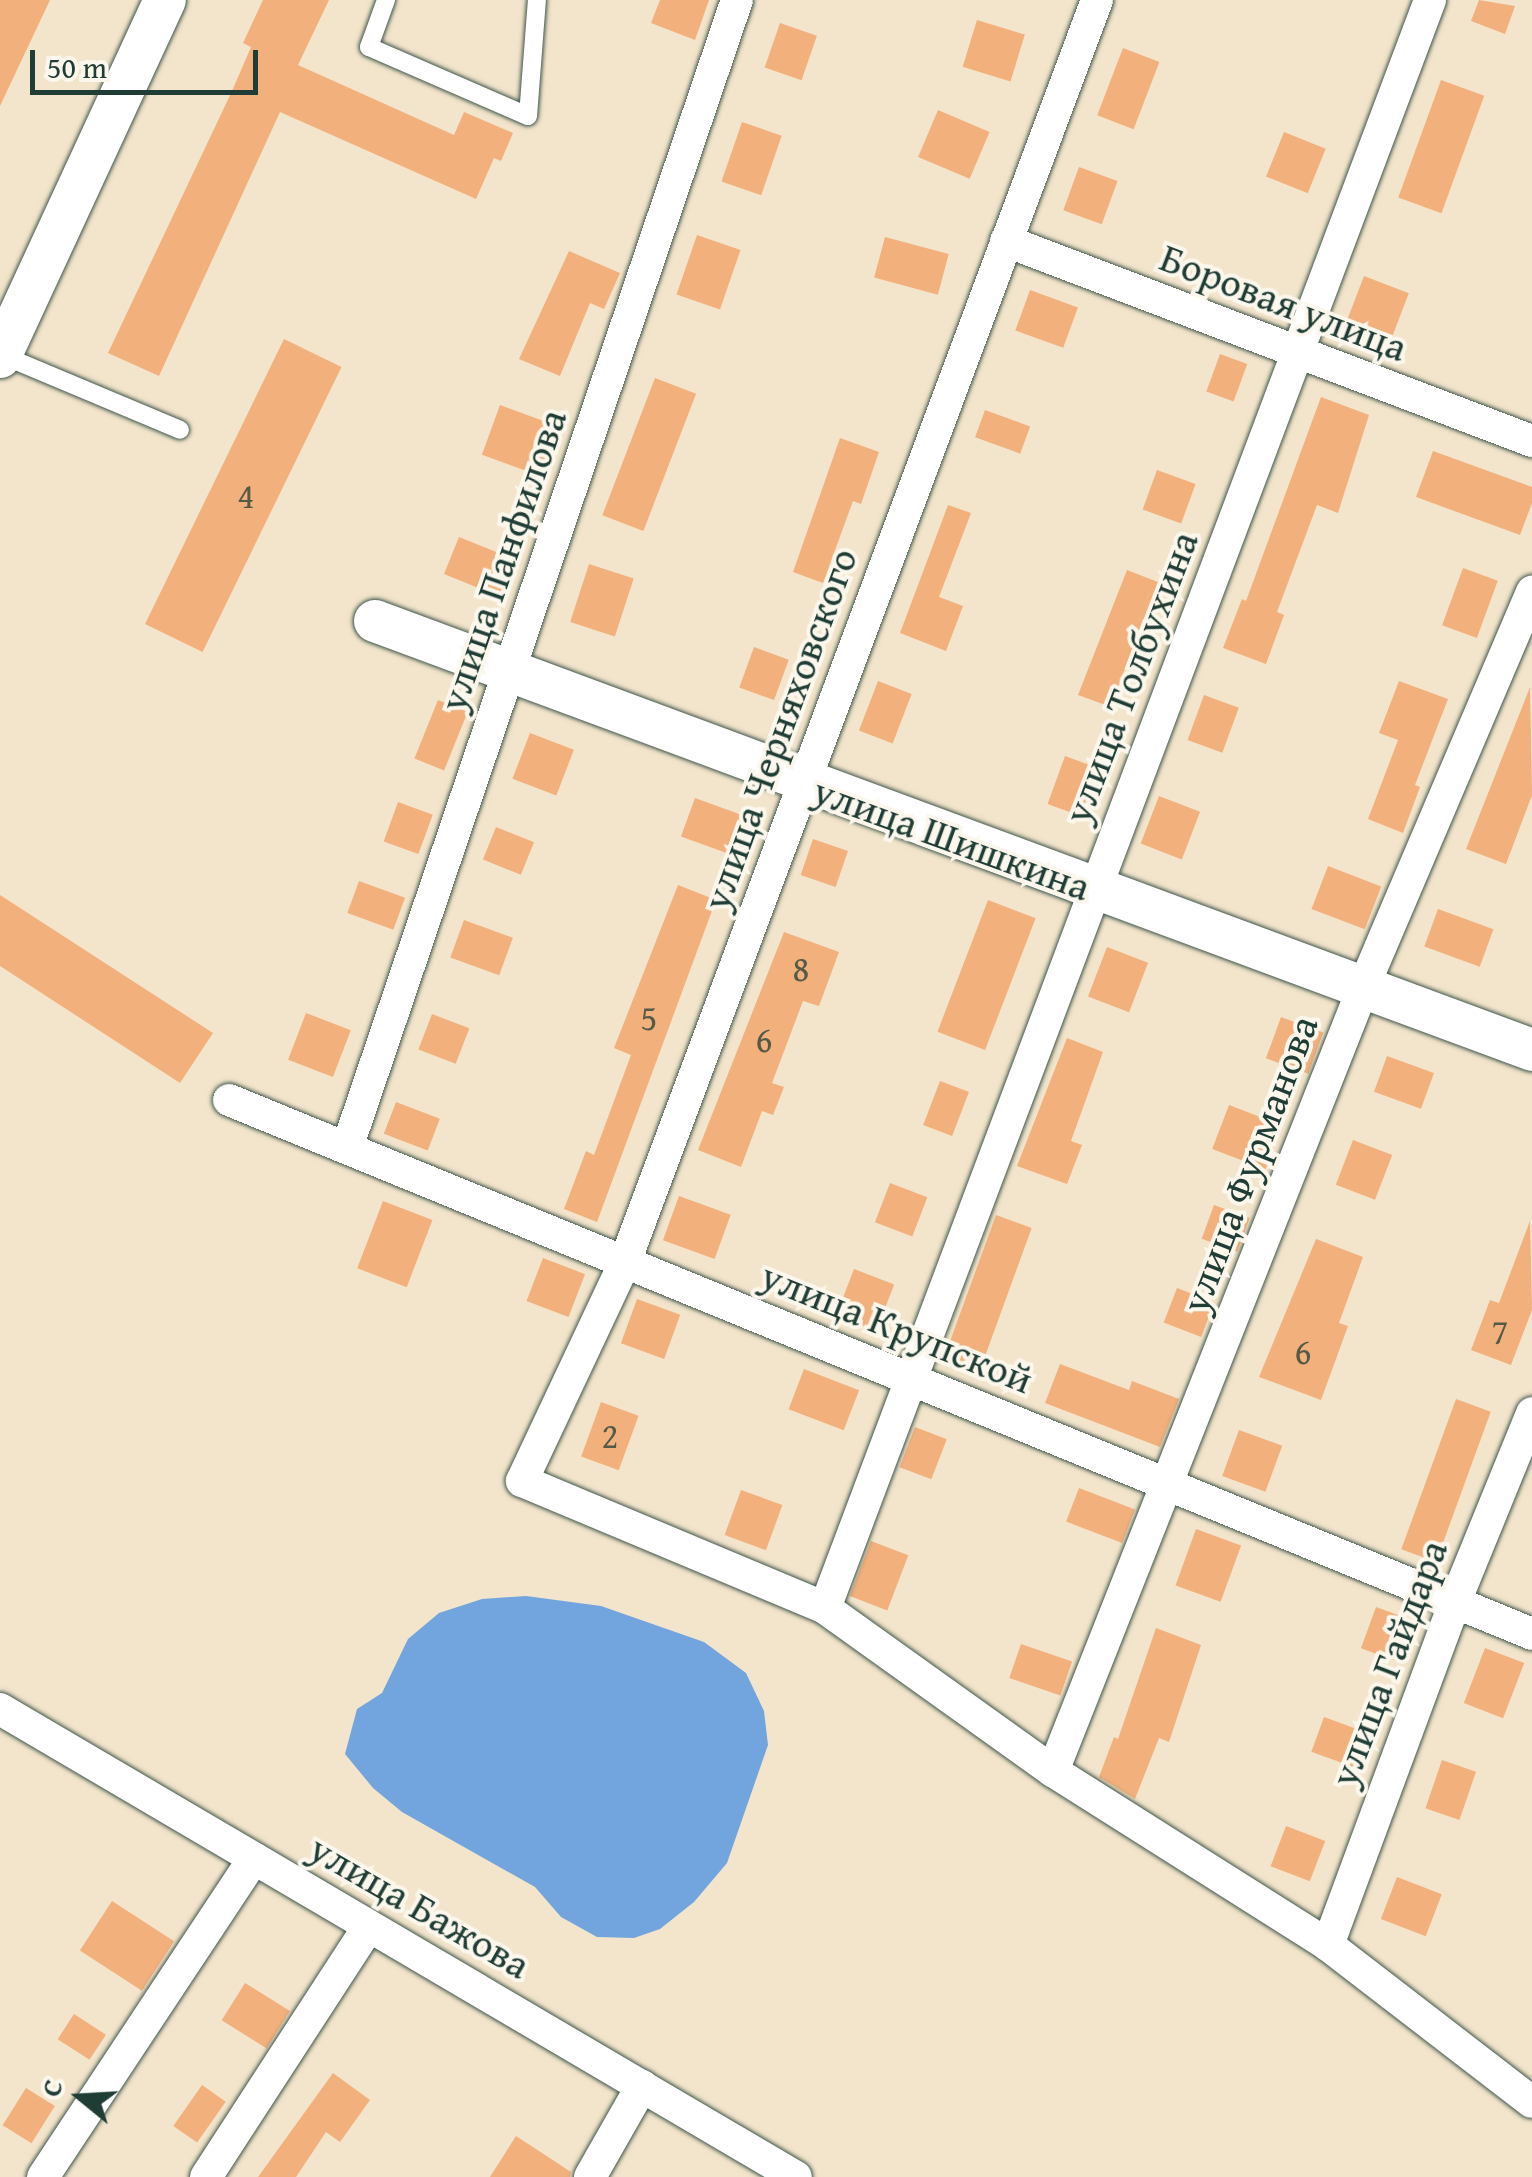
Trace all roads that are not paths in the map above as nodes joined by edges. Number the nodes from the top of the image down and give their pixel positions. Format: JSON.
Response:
{"nodes":[{"id":1,"x":165,"y":0,"type":"edge"},
{"id":2,"x":386,"y":0,"type":"edge"},
{"id":3,"x":536,"y":0,"type":"edge"},
{"id":4,"x":737,"y":0,"type":"edge"},
{"id":5,"x":1097,"y":0,"type":"edge"},
{"id":6,"x":1430,"y":0,"type":"edge"},
{"id":7,"x":1006,"y":241,"type":"junction"},
{"id":8,"x":1298,"y":352,"type":"junction"},
{"id":9,"x":1,"y":356,"type":"edge"},
{"id":10,"x":180,"y":430,"type":"dead end"},
{"id":11,"x":1532,"y":442,"type":"edge"},
{"id":12,"x":1532,"y":591,"type":"edge"},
{"id":13,"x":375,"y":621,"type":"dead end"},
{"id":14,"x":509,"y":672,"type":"junction"},
{"id":15,"x":804,"y":784,"type":"junction"},
{"id":16,"x":1095,"y":890,"type":"junction"},
{"id":17,"x":1364,"y":988,"type":"junction"},
{"id":18,"x":1532,"y":1050,"type":"edge"},
{"id":19,"x":229,"y":1100,"type":"dead end"},
{"id":20,"x":348,"y":1148,"type":"junction"},
{"id":21,"x":625,"y":1262,"type":"junction"},
{"id":22,"x":911,"y":1379,"type":"junction"},
{"id":23,"x":1532,"y":1413,"type":"edge"},
{"id":24,"x":1170,"y":1485,"type":"junction"},
{"id":25,"x":1456,"y":1602,"type":"junction"},
{"id":26,"x":824,"y":1608,"type":"junction"},
{"id":27,"x":1532,"y":1634,"type":"edge"},
{"id":28,"x":4,"y":1721,"type":"edge"},
{"id":29,"x":1054,"y":1771,"type":"junction"},
{"id":30,"x":254,"y":1858,"type":"junction"},
{"id":31,"x":369,"y":1926,"type":"junction"},
{"id":32,"x":1328,"y":1946,"type":"junction"},
{"id":33,"x":642,"y":2086,"type":"junction"},
{"id":34,"x":1532,"y":2102,"type":"edge"},
{"id":35,"x":43,"y":2177,"type":"edge"},
{"id":36,"x":206,"y":2177,"type":"edge"},
{"id":37,"x":590,"y":2177,"type":"edge"},
{"id":38,"x":796,"y":2177,"type":"edge"}],
"edges":[{"from":1,"to":9,"type":"street"},
{"from":2,"to":3,"type":"lane"},
{"from":4,"to":14,"type":"street","name":"улица Панфилова"},
{"from":5,"to":7,"type":"street","name":"улица Черняховского"},
{"from":6,"to":8,"type":"street","name":"улица Толбухина"},
{"from":7,"to":8,"type":"street","name":"Боровая улица"},
{"from":7,"to":15,"type":"street","name":"улица Черняховского"},
{"from":8,"to":11,"type":"street","name":"Боровая улица"},
{"from":8,"to":16,"type":"street","name":"улица Толбухина"},
{"from":9,"to":10,"type":"lane"},
{"from":12,"to":17,"type":"street","name":"улица Фурманова"},
{"from":13,"to":14,"type":"street","name":"улица Шишкина"},
{"from":14,"to":15,"type":"street","name":"улица Шишкина"},
{"from":14,"to":20,"type":"street","name":"улица Панфилова"},
{"from":15,"to":16,"type":"street","name":"улица Шишкина"},
{"from":15,"to":21,"type":"street","name":"улица Черняховского"},
{"from":16,"to":17,"type":"street","name":"улица Шишкина"},
{"from":16,"to":22,"type":"street","name":"улица Толбухина"},
{"from":17,"to":18,"type":"street","name":"улица Шишкина"},
{"from":17,"to":24,"type":"street","name":"улица Фурманова"},
{"from":19,"to":20,"type":"street","name":"улица Крупской"},
{"from":20,"to":21,"type":"street","name":"улица Крупской"},
{"from":21,"to":22,"type":"street","name":"улица Крупской"},
{"from":21,"to":26,"type":"street","name":"улица Черняховского"},
{"from":22,"to":24,"type":"street","name":"улица Крупской"},
{"from":22,"to":26,"type":"street","name":"улица Толбухина"},
{"from":23,"to":25,"type":"street","name":"улица Гайдара"},
{"from":24,"to":25,"type":"street","name":"улица Крупской"},
{"from":24,"to":29,"type":"street","name":"улица Фурманова"},
{"from":25,"to":27,"type":"street","name":"улица Крупской"},
{"from":25,"to":32,"type":"street","name":"улица Гайдара"},
{"from":26,"to":29,"type":"street"},
{"from":28,"to":30,"type":"street","name":"улица Бажова"},
{"from":29,"to":32,"type":"street"},
{"from":30,"to":31,"type":"street","name":"улица Бажова"},
{"from":30,"to":35,"type":"street"},
{"from":31,"to":33,"type":"street","name":"улица Бажова"},
{"from":31,"to":36,"type":"street"},
{"from":32,"to":34,"type":"street"},
{"from":33,"to":37,"type":"street"},
{"from":33,"to":38,"type":"street","name":"улица Бажова"}]}
